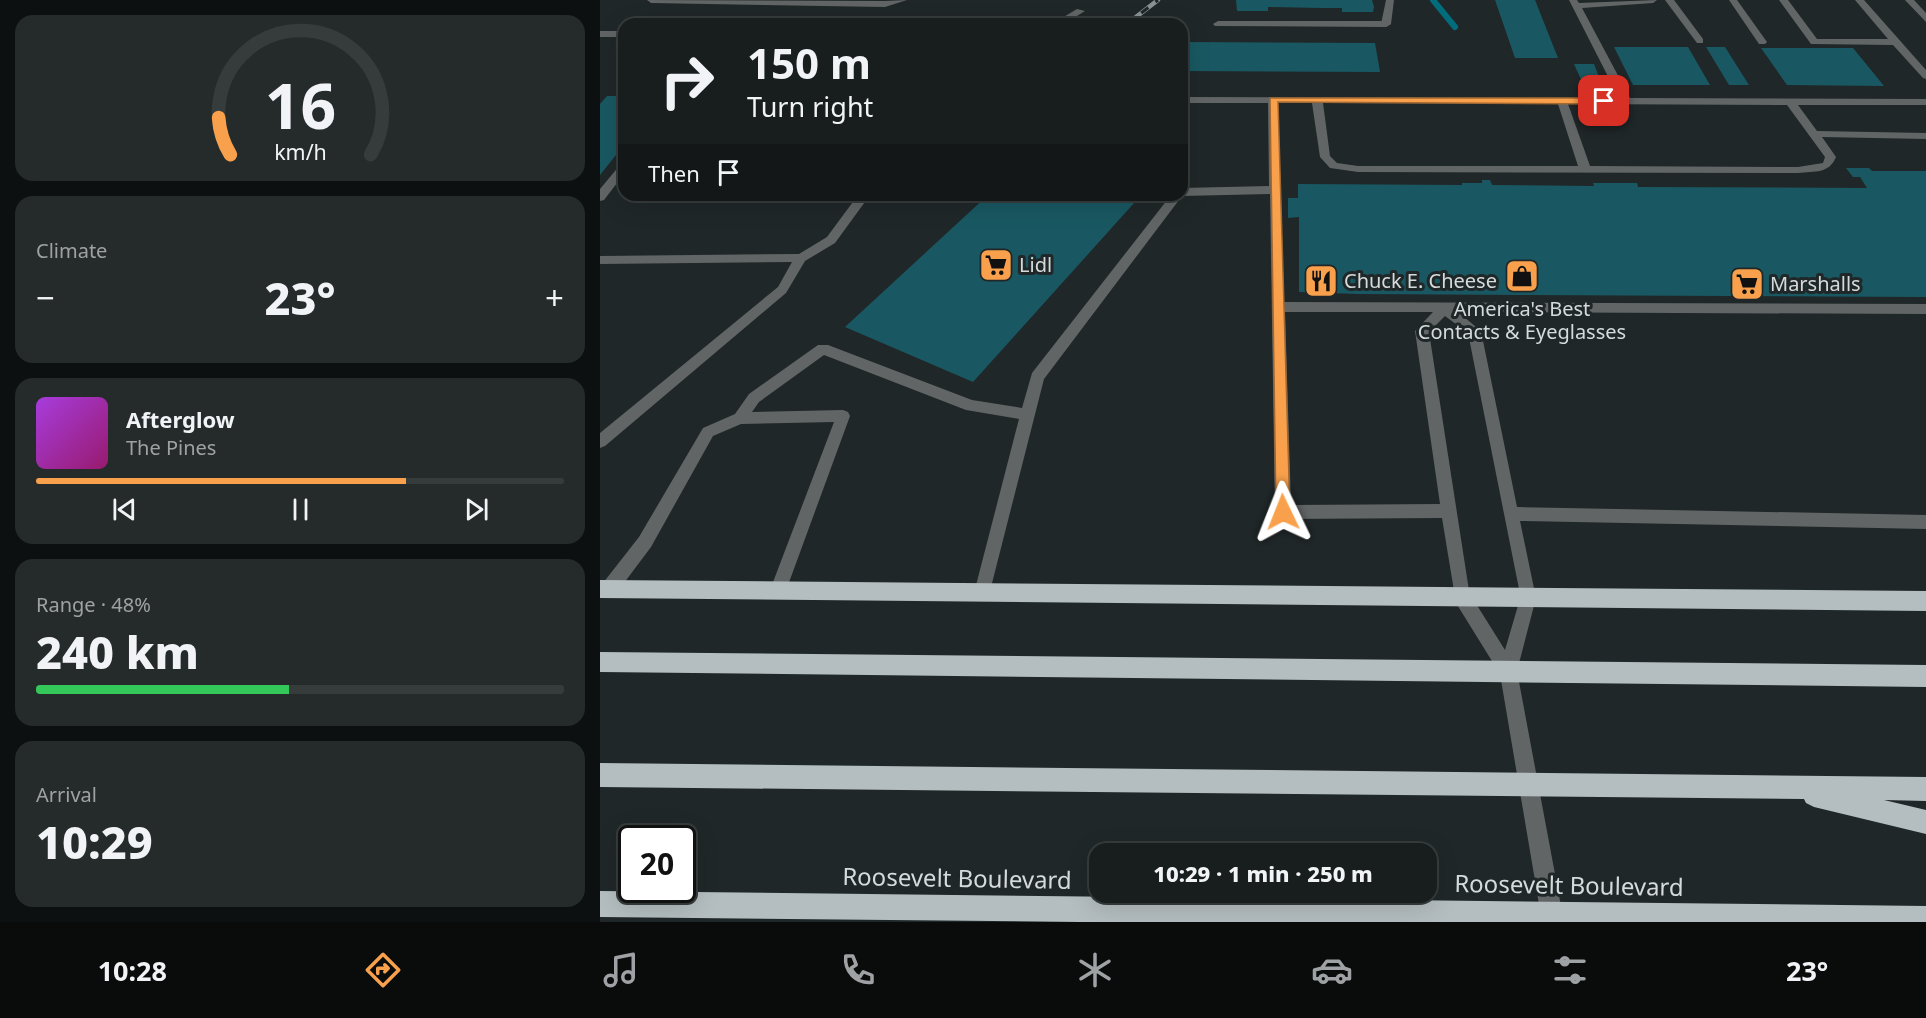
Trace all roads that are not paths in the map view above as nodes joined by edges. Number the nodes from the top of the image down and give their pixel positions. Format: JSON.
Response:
{"nodes":[{"id":1,"x":651,"y":0,"type":"edge"},
{"id":2,"x":693,"y":0,"type":"edge"},
{"id":3,"x":903,"y":0,"type":"edge"},
{"id":4,"x":1390,"y":0,"type":"edge"},
{"id":5,"x":1653,"y":0,"type":"edge"},
{"id":6,"x":1669,"y":0,"type":"edge"},
{"id":7,"x":1733,"y":0,"type":"edge"},
{"id":8,"x":1784,"y":0,"type":"edge"},
{"id":9,"x":1859,"y":0,"type":"edge"},
{"id":10,"x":1909,"y":0,"type":"edge"},
{"id":11,"x":1630,"y":1,"type":"edge"},
{"id":12,"x":1574,"y":3,"type":"edge"},
{"id":13,"x":1080,"y":11,"type":"dead end"},
{"id":14,"x":1068,"y":18,"type":"edge"},
{"id":15,"x":1926,"y":19,"type":"edge"},
{"id":16,"x":1218,"y":24,"type":"dead end"},
{"id":17,"x":600,"y":34,"type":"edge"},
{"id":18,"x":618,"y":34,"type":"edge"},
{"id":19,"x":1700,"y":40,"type":"dead end"},
{"id":20,"x":1762,"y":42,"type":"dead end"},
{"id":21,"x":1896,"y":42,"type":"junction"},
{"id":22,"x":1926,"y":76,"type":"edge"},
{"id":23,"x":1188,"y":100,"type":"edge"},
{"id":24,"x":1273,"y":100,"type":"junction"},
{"id":25,"x":1317,"y":100,"type":"junction"},
{"id":26,"x":1562,"y":101,"type":"junction"},
{"id":27,"x":1626,"y":101,"type":"junction"},
{"id":28,"x":1790,"y":101,"type":"junction"},
{"id":29,"x":1926,"y":102,"type":"edge"},
{"id":30,"x":1814,"y":134,"type":"junction"},
{"id":31,"x":1926,"y":136,"type":"edge"},
{"id":32,"x":1585,"y":169,"type":"junction"},
{"id":33,"x":618,"y":174,"type":"edge"},
{"id":34,"x":1275,"y":190,"type":"junction"},
{"id":35,"x":1188,"y":192,"type":"edge"},
{"id":36,"x":600,"y":197,"type":"edge"},
{"id":37,"x":860,"y":201,"type":"edge"},
{"id":38,"x":1172,"y":201,"type":"edge"},
{"id":39,"x":801,"y":258,"type":"junction"},
{"id":40,"x":600,"y":260,"type":"edge"},
{"id":41,"x":1278,"y":307,"type":"junction"},
{"id":42,"x":1444,"y":309,"type":"junction"},
{"id":43,"x":1926,"y":309,"type":"edge"},
{"id":44,"x":1027,"y":415,"type":"junction"},
{"id":45,"x":740,"y":418,"type":"junction"},
{"id":46,"x":600,"y":442,"type":"edge"},
{"id":47,"x":1449,"y":511,"type":"junction"},
{"id":48,"x":1511,"y":514,"type":"junction"},
{"id":49,"x":1926,"y":522,"type":"edge"},
{"id":50,"x":604,"y":589,"type":"edge"},
{"id":51,"x":778,"y":590,"type":"junction"},
{"id":52,"x":982,"y":592,"type":"junction"},
{"id":53,"x":1462,"y":597,"type":"junction"},
{"id":54,"x":1528,"y":598,"type":"junction"},
{"id":55,"x":1926,"y":601,"type":"edge"},
{"id":56,"x":600,"y":662,"type":"edge"},
{"id":57,"x":1508,"y":671,"type":"junction"},
{"id":58,"x":1926,"y":675,"type":"edge"},
{"id":59,"x":600,"y":775,"type":"edge"},
{"id":60,"x":1528,"y":785,"type":"junction"},
{"id":61,"x":1783,"y":788,"type":"junction"},
{"id":62,"x":1926,"y":789,"type":"edge"},
{"id":63,"x":1926,"y":822,"type":"edge"},
{"id":64,"x":600,"y":904,"type":"edge"},
{"id":65,"x":931,"y":915,"type":"edge"},
{"id":66,"x":1552,"y":918,"type":"edge"},
{"id":67,"x":1926,"y":919,"type":"edge"}],
"edges":[{"from":1,"to":2,"type":"street"},
{"from":2,"to":3,"type":"street"},
{"from":4,"to":16,"type":"street"},
{"from":5,"to":11,"type":"street"},
{"from":6,"to":19,"type":"street"},
{"from":7,"to":20,"type":"street"},
{"from":8,"to":21,"type":"street"},
{"from":9,"to":21,"type":"street"},
{"from":10,"to":15,"type":"street"},
{"from":11,"to":12,"type":"street"},
{"from":12,"to":27,"type":"street"},
{"from":13,"to":14,"type":"street"},
{"from":17,"to":18,"type":"street"},
{"from":21,"to":22,"type":"street"},
{"from":23,"to":24,"type":"street"},
{"from":24,"to":25,"type":"street"},
{"from":24,"to":34,"type":"street"},
{"from":25,"to":26,"type":"street"},
{"from":25,"to":32,"type":"street"},
{"from":26,"to":27,"type":"street"},
{"from":26,"to":32,"type":"street"},
{"from":27,"to":28,"type":"street"},
{"from":28,"to":29,"type":"street"},
{"from":28,"to":30,"type":"street"},
{"from":30,"to":31,"type":"street"},
{"from":30,"to":32,"type":"street"},
{"from":33,"to":36,"type":"street"},
{"from":34,"to":35,"type":"street"},
{"from":34,"to":41,"type":"street"},
{"from":37,"to":39,"type":"street"},
{"from":38,"to":44,"type":"street"},
{"from":39,"to":40,"type":"street"},
{"from":39,"to":46,"type":"street"},
{"from":41,"to":42,"type":"street"},
{"from":41,"to":47,"type":"street"},
{"from":42,"to":43,"type":"street"},
{"from":42,"to":47,"type":"street"},
{"from":42,"to":48,"type":"street"},
{"from":44,"to":45,"type":"street"},
{"from":44,"to":52,"type":"street"},
{"from":45,"to":50,"type":"street"},
{"from":45,"to":51,"type":"street"},
{"from":47,"to":53,"type":"street"},
{"from":48,"to":49,"type":"street"},
{"from":48,"to":54,"type":"street"},
{"from":50,"to":51,"type":"highway"},
{"from":51,"to":52,"type":"highway"},
{"from":52,"to":53,"type":"highway"},
{"from":53,"to":54,"type":"highway"},
{"from":53,"to":57,"type":"street"},
{"from":54,"to":55,"type":"highway"},
{"from":54,"to":57,"type":"street"},
{"from":56,"to":57,"type":"highway"},
{"from":57,"to":58,"type":"highway"},
{"from":57,"to":60,"type":"street"},
{"from":59,"to":60,"type":"highway"},
{"from":60,"to":61,"type":"highway"},
{"from":60,"to":66,"type":"street"},
{"from":61,"to":62,"type":"highway"},
{"from":61,"to":63,"type":"highway"},
{"from":64,"to":65,"type":"highway","name":"Roosevelt Boulevard"},
{"from":65,"to":66,"type":"highway","name":"Roosevelt Boulevard"},
{"from":66,"to":67,"type":"highway","name":"Roosevelt Boulevard"}]}
